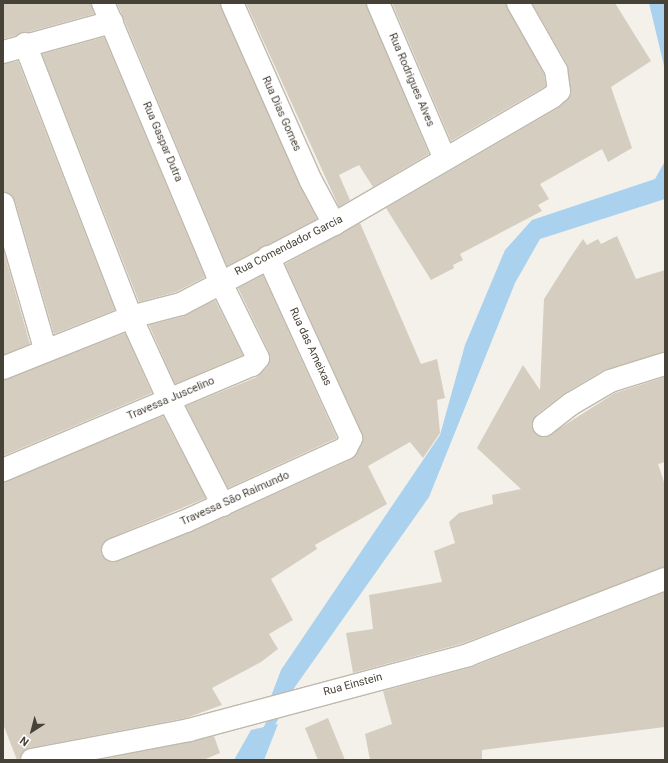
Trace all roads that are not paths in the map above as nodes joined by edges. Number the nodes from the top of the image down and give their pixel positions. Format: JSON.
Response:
{"nodes":[{"id":1,"x":232,"y":3,"type":"edge"},
{"id":2,"x":378,"y":3,"type":"edge"},
{"id":3,"x":518,"y":3,"type":"edge"},
{"id":4,"x":108,"y":12,"type":"edge"},
{"id":5,"x":25,"y":44,"type":"junction"},
{"id":6,"x":3,"y":52,"type":"edge"},
{"id":7,"x":444,"y":157,"type":"junction"},
{"id":8,"x":3,"y":204,"type":"edge"},
{"id":9,"x":334,"y":224,"type":"junction"},
{"id":10,"x":268,"y":257,"type":"junction"},
{"id":11,"x":220,"y":281,"type":"junction"},
{"id":12,"x":131,"y":317,"type":"junction"},
{"id":13,"x":45,"y":349,"type":"junction"},
{"id":14,"x":665,"y":364,"type":"edge"},
{"id":15,"x":3,"y":368,"type":"edge"},
{"id":16,"x":169,"y":400,"type":"junction"},
{"id":17,"x":544,"y":425,"type":"dead end"},
{"id":18,"x":351,"y":438,"type":"joint"},
{"id":19,"x":3,"y":470,"type":"edge"},
{"id":20,"x":223,"y":505,"type":"junction"},
{"id":21,"x":113,"y":550,"type":"dead end"},
{"id":22,"x":665,"y":579,"type":"edge"},
{"id":23,"x":32,"y":760,"type":"edge"}],
"edges":[{"from":1,"to":9,"type":"street","name":"Rua Dias Gomes"},
{"from":2,"to":7,"type":"street","name":"Rua Rodrigues Alves"},
{"from":3,"to":7,"type":"street","name":"Rua Comendador Garcia"},
{"from":4,"to":5,"type":"street"},
{"from":4,"to":11,"type":"street","name":"Rua Gaspar Dutra"},
{"from":5,"to":6,"type":"street"},
{"from":5,"to":12,"type":"street"},
{"from":7,"to":9,"type":"street","name":"Rua Comendador Garcia"},
{"from":8,"to":13,"type":"street"},
{"from":9,"to":10,"type":"street","name":"Rua Comendador Garcia"},
{"from":10,"to":11,"type":"street","name":"Rua Comendador Garcia"},
{"from":10,"to":18,"type":"street","name":"Rua das Ameixas"},
{"from":11,"to":12,"type":"street","name":"Rua Comendador Garcia"},
{"from":11,"to":16,"type":"street","name":"Travessa Juscelino"},
{"from":12,"to":13,"type":"street","name":"Rua Comendador Garcia"},
{"from":12,"to":16,"type":"street"},
{"from":13,"to":15,"type":"street","name":"Rua Comendador Garcia"},
{"from":14,"to":17,"type":"street"},
{"from":16,"to":19,"type":"street","name":"Travessa Juscelino"},
{"from":16,"to":20,"type":"street"},
{"from":18,"to":20,"type":"street","name":"Travessa São Raimundo"},
{"from":20,"to":21,"type":"street","name":"Travessa São Raimundo"},
{"from":22,"to":23,"type":"street","name":"Rua Einstein"}]}
